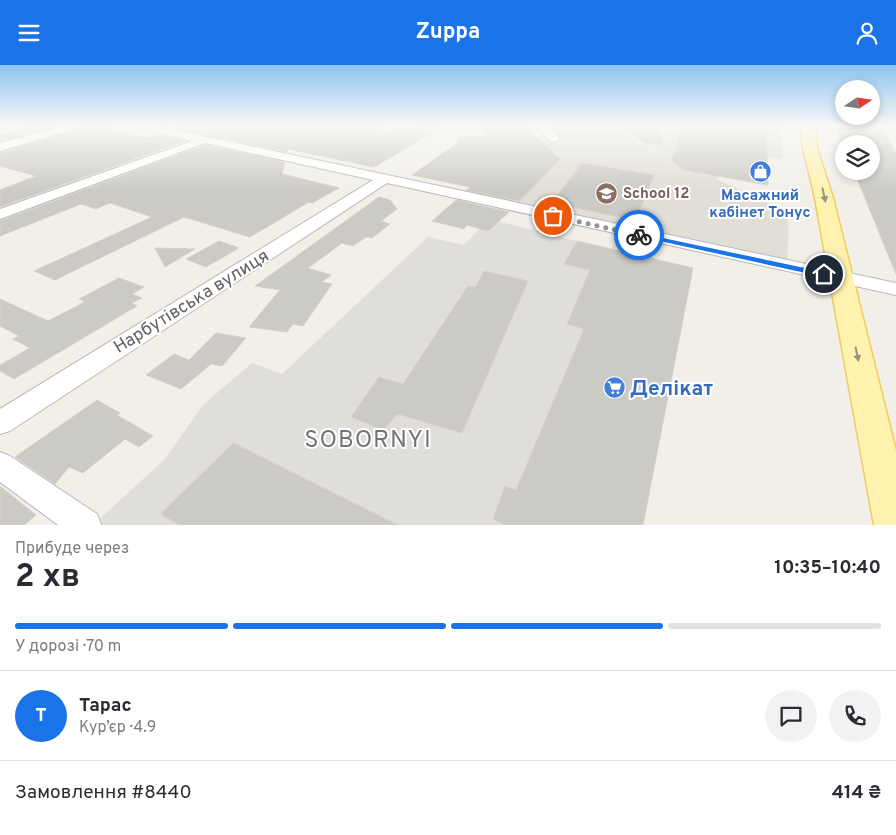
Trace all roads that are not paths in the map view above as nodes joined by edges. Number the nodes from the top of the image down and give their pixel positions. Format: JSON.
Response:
{"nodes":[{"id":1,"x":183,"y":147,"type":"edge"},
{"id":2,"x":237,"y":147,"type":"edge"},
{"id":3,"x":810,"y":147,"type":"edge"},
{"id":4,"x":383,"y":180,"type":"junction"},
{"id":5,"x":0,"y":214,"type":"edge"},
{"id":6,"x":841,"y":278,"type":"junction"},
{"id":7,"x":896,"y":289,"type":"edge"},
{"id":8,"x":0,"y":423,"type":"edge"},
{"id":9,"x":0,"y":465,"type":"edge"},
{"id":10,"x":85,"y":525,"type":"edge"},
{"id":11,"x":894,"y":525,"type":"edge"}],
"edges":[{"from":1,"to":5,"type":"street"},
{"from":2,"to":4,"type":"street"},
{"from":3,"to":6,"type":"main road","one_way":true},
{"from":4,"to":6,"type":"street"},
{"from":4,"to":8,"type":"street","name":"Нарбутівська вулиця"},
{"from":6,"to":7,"type":"street"},
{"from":6,"to":11,"type":"main road","one_way":true},
{"from":9,"to":10,"type":"street"}]}
